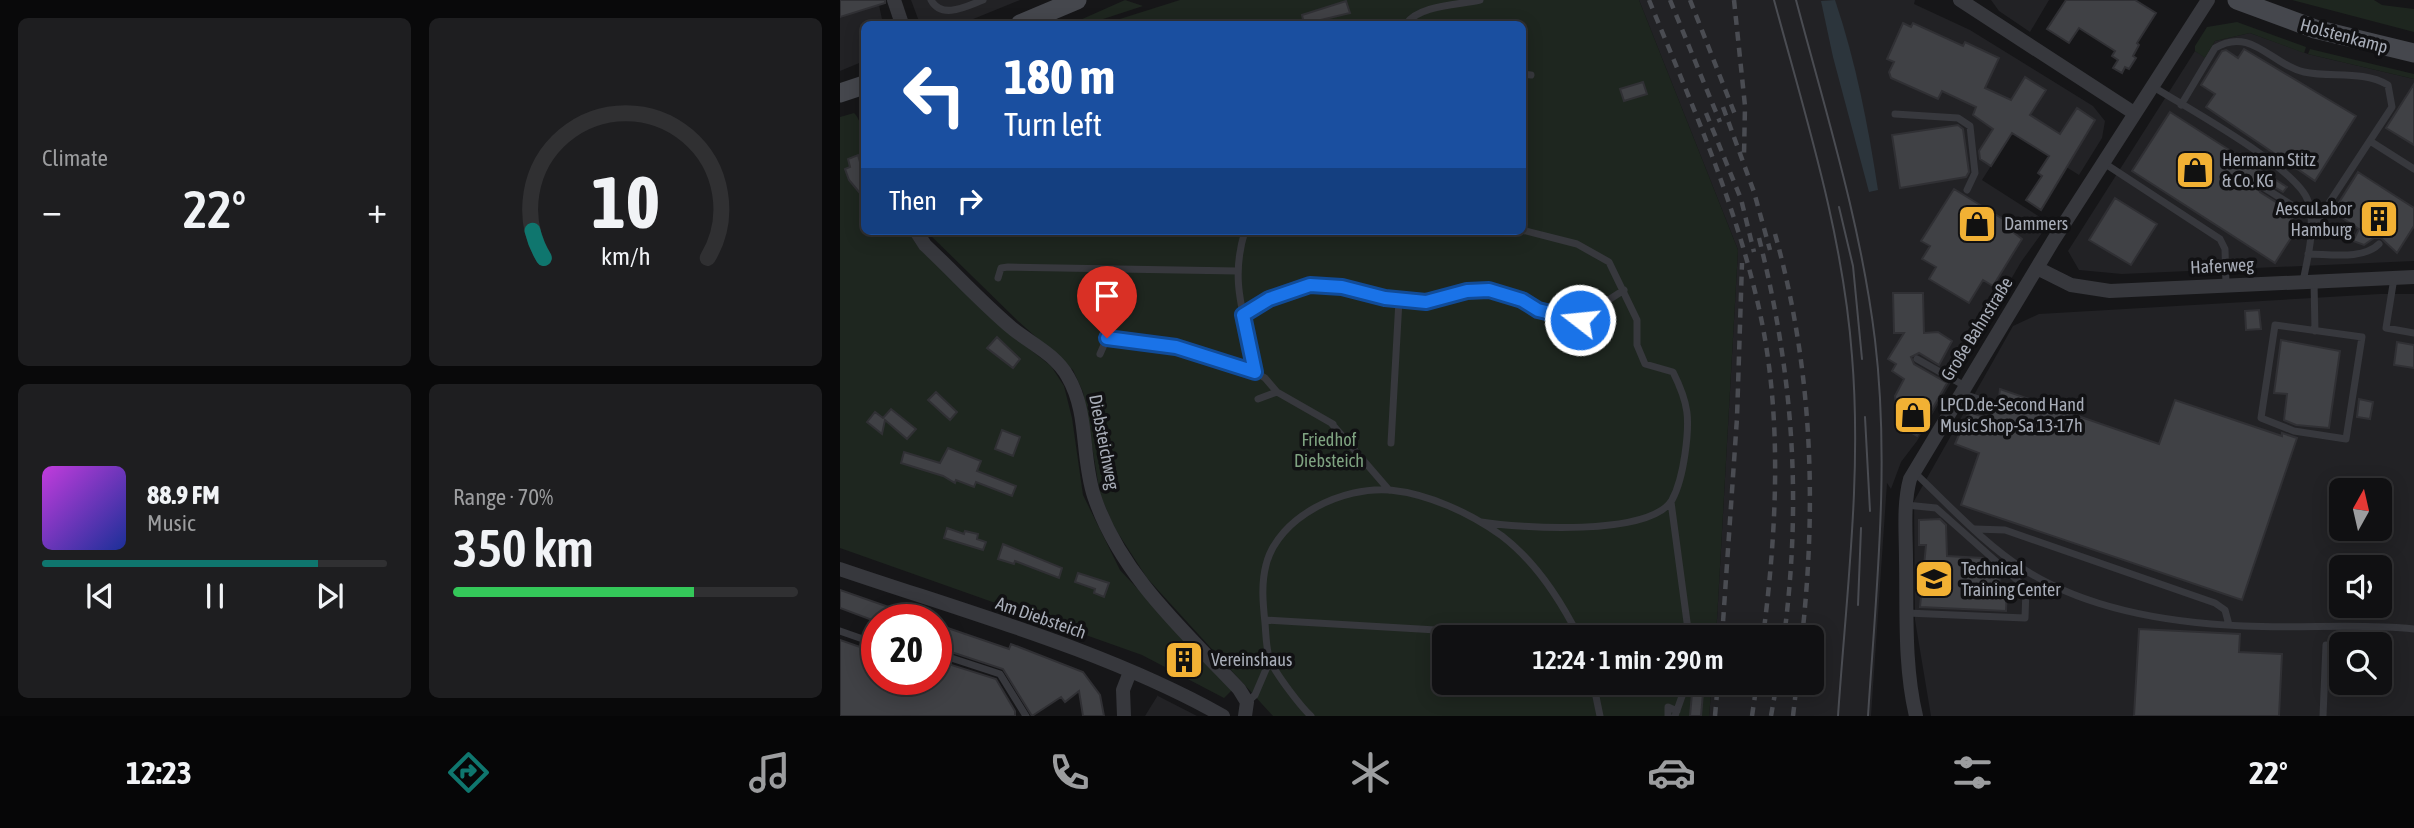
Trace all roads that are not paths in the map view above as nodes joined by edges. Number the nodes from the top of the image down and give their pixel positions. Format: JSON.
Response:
{"nodes":[{"id":1,"x":894,"y":0,"type":"edge"},
{"id":2,"x":931,"y":0,"type":"edge"},
{"id":3,"x":983,"y":0,"type":"edge"},
{"id":4,"x":1077,"y":0,"type":"edge"},
{"id":5,"x":1480,"y":0,"type":"edge"},
{"id":6,"x":1960,"y":0,"type":"edge"},
{"id":7,"x":2208,"y":0,"type":"edge"},
{"id":8,"x":2237,"y":0,"type":"edge"},
{"id":9,"x":901,"y":21,"type":"edge"},
{"id":10,"x":1027,"y":21,"type":"edge"},
{"id":11,"x":1408,"y":21,"type":"edge"},
{"id":12,"x":2414,"y":53,"type":"edge"},
{"id":13,"x":2152,"y":86,"type":"junction"},
{"id":14,"x":861,"y":90,"type":"edge"},
{"id":15,"x":840,"y":93,"type":"edge"},
{"id":16,"x":2181,"y":105,"type":"junction"},
{"id":17,"x":2134,"y":113,"type":"junction"},
{"id":18,"x":1895,"y":114,"type":"dead end"},
{"id":19,"x":2370,"y":141,"type":"junction"},
{"id":20,"x":2103,"y":163,"type":"junction"},
{"id":21,"x":2414,"y":169,"type":"edge"},
{"id":22,"x":2263,"y":187,"type":"dead end"},
{"id":23,"x":1967,"y":190,"type":"dead end"},
{"id":24,"x":2310,"y":211,"type":"junction"},
{"id":25,"x":1526,"y":231,"type":"edge"},
{"id":26,"x":2310,"y":232,"type":"junction"},
{"id":27,"x":919,"y":235,"type":"edge"},
{"id":28,"x":1244,"y":235,"type":"edge"},
{"id":29,"x":2379,"y":244,"type":"dead end"},
{"id":30,"x":2308,"y":254,"type":"junction"},
{"id":31,"x":2037,"y":268,"type":"junction"},
{"id":32,"x":1237,"y":271,"type":"junction"},
{"id":33,"x":2414,"y":277,"type":"edge"},
{"id":34,"x":998,"y":278,"type":"dead end"},
{"id":35,"x":2394,"y":278,"type":"junction"},
{"id":36,"x":2309,"y":281,"type":"junction"},
{"id":37,"x":2226,"y":285,"type":"junction"},
{"id":38,"x":1624,"y":290,"type":"junction"},
{"id":39,"x":1399,"y":300,"type":"junction"},
{"id":40,"x":1243,"y":315,"type":"junction"},
{"id":41,"x":2315,"y":331,"type":"junction"},
{"id":42,"x":2414,"y":333,"type":"edge"},
{"id":43,"x":1100,"y":354,"type":"dead end"},
{"id":44,"x":1917,"y":359,"type":"dead end"},
{"id":45,"x":1255,"y":372,"type":"junction"},
{"id":46,"x":1963,"y":389,"type":"junction"},
{"id":47,"x":1277,"y":392,"type":"junction"},
{"id":48,"x":1258,"y":399,"type":"dead end"},
{"id":49,"x":1993,"y":404,"type":"dead end"},
{"id":50,"x":1391,"y":443,"type":"dead end"},
{"id":51,"x":1914,"y":472,"type":"junction"},
{"id":52,"x":1389,"y":490,"type":"junction"},
{"id":53,"x":1671,"y":502,"type":"junction"},
{"id":54,"x":1906,"y":505,"type":"junction"},
{"id":55,"x":1477,"y":522,"type":"junction"},
{"id":56,"x":1974,"y":529,"type":"junction"},
{"id":57,"x":840,"y":569,"type":"edge"},
{"id":58,"x":1906,"y":613,"type":"junction"},
{"id":59,"x":1265,"y":620,"type":"junction"},
{"id":60,"x":1572,"y":625,"type":"edge"},
{"id":61,"x":1687,"y":625,"type":"edge"},
{"id":62,"x":2229,"y":625,"type":"junction"},
{"id":63,"x":2414,"y":629,"type":"edge"},
{"id":64,"x":1432,"y":630,"type":"edge"},
{"id":65,"x":840,"y":631,"type":"edge"},
{"id":66,"x":861,"y":638,"type":"edge"},
{"id":67,"x":2326,"y":645,"type":"dead end"},
{"id":68,"x":952,"y":658,"type":"edge"},
{"id":69,"x":1270,"y":660,"type":"junction"},
{"id":70,"x":1130,"y":671,"type":"junction"},
{"id":71,"x":1596,"y":695,"type":"edge"},
{"id":72,"x":1683,"y":695,"type":"edge"},
{"id":73,"x":1246,"y":709,"type":"edge"},
{"id":74,"x":1676,"y":714,"type":"edge"},
{"id":75,"x":1026,"y":716,"type":"edge"},
{"id":76,"x":1124,"y":716,"type":"edge"},
{"id":77,"x":1223,"y":716,"type":"edge"},
{"id":78,"x":1311,"y":716,"type":"edge"},
{"id":79,"x":1600,"y":716,"type":"edge"},
{"id":80,"x":1668,"y":716,"type":"edge"},
{"id":81,"x":1916,"y":716,"type":"edge"},
{"id":82,"x":2323,"y":716,"type":"edge"}],
"edges":[{"from":1,"to":9,"type":"street"},
{"from":2,"to":3,"type":"lane"},
{"from":4,"to":10,"type":"main road"},
{"from":5,"to":11,"type":"lane"},
{"from":6,"to":17,"type":"street"},
{"from":7,"to":13,"type":"street","name":"Große Bahnstraße"},
{"from":8,"to":12,"type":"main road","name":"Holstenkamp"},
{"from":13,"to":16,"type":"lane"},
{"from":13,"to":17,"type":"street","name":"Große Bahnstraße"},
{"from":14,"to":15,"type":"main road"},
{"from":16,"to":19,"type":"lane"},
{"from":16,"to":24,"type":"lane"},
{"from":17,"to":20,"type":"street","name":"Große Bahnstraße"},
{"from":18,"to":23,"type":"lane"},
{"from":19,"to":21,"type":"lane"},
{"from":19,"to":26,"type":"lane"},
{"from":20,"to":31,"type":"street","name":"Große Bahnstraße"},
{"from":20,"to":37,"type":"lane"},
{"from":22,"to":24,"type":"lane"},
{"from":24,"to":26,"type":"lane"},
{"from":25,"to":38,"type":"lane"},
{"from":26,"to":30,"type":"lane"},
{"from":27,"to":73,"type":"street","name":"Diebsteichweg"},
{"from":28,"to":32,"type":"lane"},
{"from":29,"to":30,"type":"lane"},
{"from":30,"to":36,"type":"lane"},
{"from":31,"to":37,"type":"street","name":"Haferweg"},
{"from":31,"to":46,"type":"street","name":"Große Bahnstraße"},
{"from":32,"to":34,"type":"lane"},
{"from":32,"to":40,"type":"lane"},
{"from":33,"to":35,"type":"street","name":"Haferweg"},
{"from":35,"to":36,"type":"street","name":"Haferweg"},
{"from":35,"to":42,"type":"lane"},
{"from":36,"to":37,"type":"street","name":"Haferweg"},
{"from":36,"to":41,"type":"lane"},
{"from":38,"to":39,"type":"lane"},
{"from":38,"to":53,"type":"lane"},
{"from":39,"to":40,"type":"lane"},
{"from":39,"to":50,"type":"lane"},
{"from":40,"to":45,"type":"lane"},
{"from":41,"to":41,"type":"lane"},
{"from":43,"to":45,"type":"lane"},
{"from":44,"to":46,"type":"lane"},
{"from":45,"to":47,"type":"lane"},
{"from":46,"to":49,"type":"lane"},
{"from":46,"to":51,"type":"street","name":"Große Bahnstraße"},
{"from":47,"to":48,"type":"lane"},
{"from":47,"to":52,"type":"lane"},
{"from":51,"to":54,"type":"street","name":"Große Bahnstraße"},
{"from":51,"to":56,"type":"lane"},
{"from":52,"to":55,"type":"lane"},
{"from":52,"to":59,"type":"lane"},
{"from":53,"to":55,"type":"lane"},
{"from":53,"to":61,"type":"lane"},
{"from":54,"to":58,"type":"street","name":"Große Bahnstraße"},
{"from":54,"to":58,"type":"lane"},
{"from":55,"to":60,"type":"lane"},
{"from":56,"to":62,"type":"lane"},
{"from":56,"to":62,"type":"lane"},
{"from":57,"to":70,"type":"street","name":"Am Diebsteich"},
{"from":58,"to":81,"type":"street","name":"Große Bahnstraße"},
{"from":59,"to":64,"type":"lane"},
{"from":59,"to":69,"type":"lane"},
{"from":62,"to":63,"type":"lane"},
{"from":65,"to":66,"type":"lane"},
{"from":67,"to":82,"type":"lane"},
{"from":68,"to":75,"type":"lane"},
{"from":69,"to":73,"type":"lane"},
{"from":69,"to":78,"type":"lane"},
{"from":70,"to":76,"type":"street"},
{"from":70,"to":77,"type":"street","name":"Am Diebsteich"},
{"from":71,"to":79,"type":"lane"},
{"from":72,"to":74,"type":"lane"},
{"from":74,"to":80,"type":"lane"}]}
